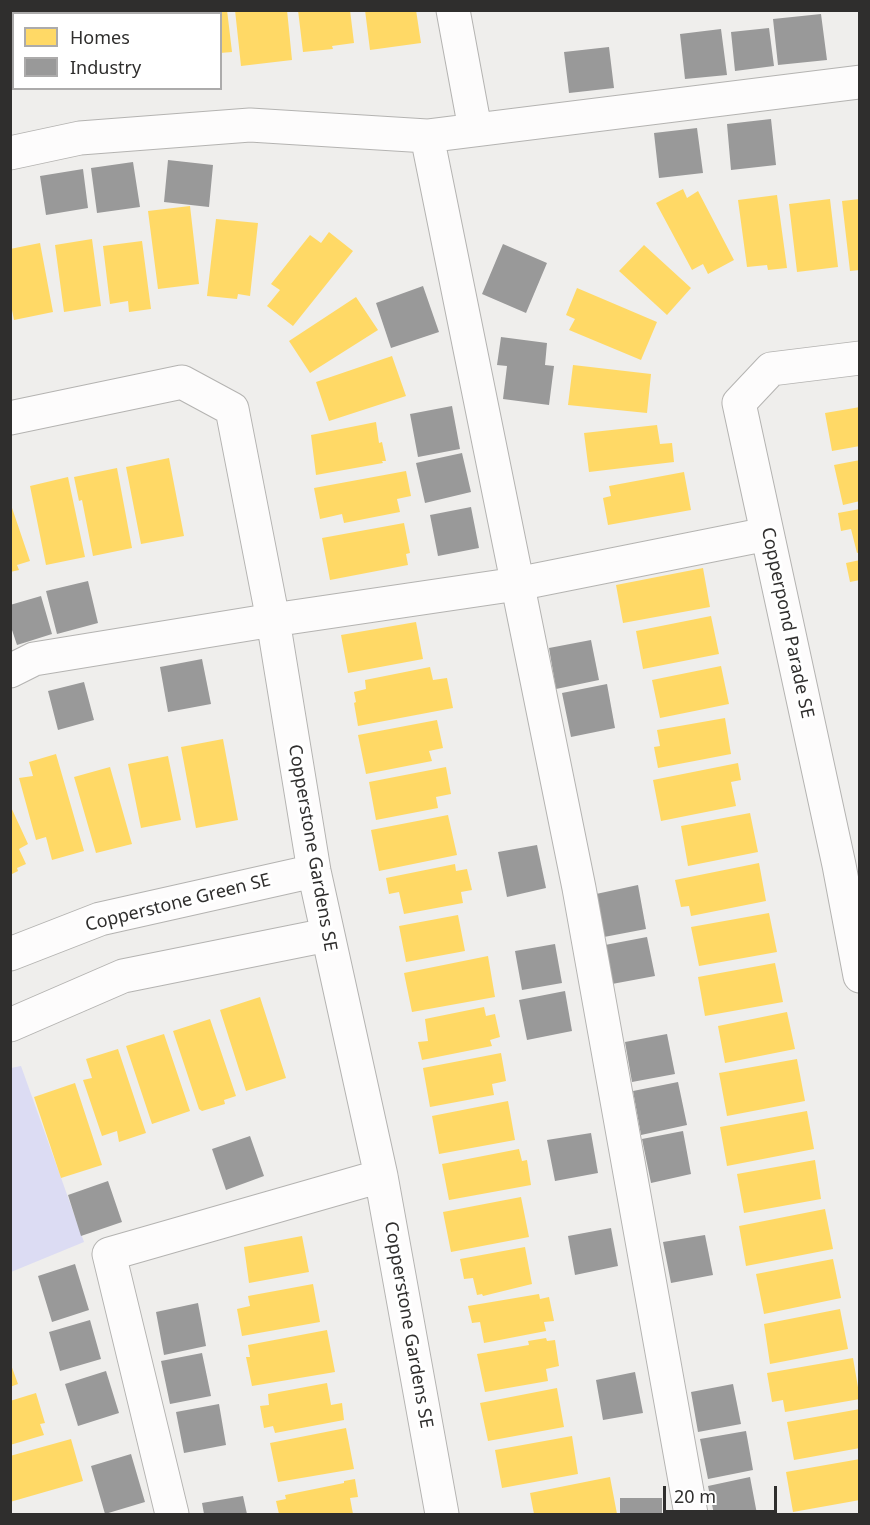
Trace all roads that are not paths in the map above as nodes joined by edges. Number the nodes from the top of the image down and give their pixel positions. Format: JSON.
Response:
{"nodes":[{"id":1,"x":453,"y":10,"type":"edge"},
{"id":2,"x":860,"y":82,"type":"edge"},
{"id":3,"x":475,"y":129,"type":"junction"},
{"id":4,"x":427,"y":136,"type":"junction"},
{"id":5,"x":10,"y":153,"type":"edge"},
{"id":6,"x":860,"y":358,"type":"edge"},
{"id":7,"x":10,"y":418,"type":"edge"},
{"id":8,"x":767,"y":534,"type":"junction"},
{"id":9,"x":518,"y":584,"type":"junction"},
{"id":10,"x":273,"y":620,"type":"junction"},
{"id":11,"x":10,"y":671,"type":"edge"},
{"id":12,"x":849,"y":862,"type":"edge"},
{"id":13,"x":314,"y":871,"type":"junction"},
{"id":14,"x":327,"y":935,"type":"junction"},
{"id":15,"x":10,"y":954,"type":"edge"},
{"id":16,"x":860,"y":976,"type":"edge"},
{"id":17,"x":10,"y":1025,"type":"edge"},
{"id":18,"x":381,"y":1176,"type":"junction"},
{"id":19,"x":172,"y":1515,"type":"edge"},
{"id":20,"x":442,"y":1515,"type":"edge"},
{"id":21,"x":692,"y":1515,"type":"edge"}],
"edges":[{"from":1,"to":3,"type":"street"},
{"from":2,"to":3,"type":"street"},
{"from":3,"to":4,"type":"street"},
{"from":4,"to":5,"type":"street"},
{"from":4,"to":9,"type":"street"},
{"from":6,"to":8,"type":"street","name":"Copperpond Parade SE"},
{"from":7,"to":10,"type":"street","name":"Copperstone Gardens SE"},
{"from":8,"to":9,"type":"street"},
{"from":8,"to":12,"type":"street","name":"Copperpond Parade SE"},
{"from":9,"to":10,"type":"street"},
{"from":9,"to":21,"type":"street"},
{"from":10,"to":11,"type":"street"},
{"from":10,"to":13,"type":"street","name":"Copperstone Gardens SE"},
{"from":12,"to":16,"type":"street","name":"Copperpond Parade SE"},
{"from":13,"to":14,"type":"street","name":"Copperstone Gardens SE"},
{"from":13,"to":15,"type":"street","name":"Copperstone Green SE"},
{"from":14,"to":17,"type":"street"},
{"from":14,"to":18,"type":"street","name":"Copperstone Gardens SE"},
{"from":18,"to":19,"type":"street"},
{"from":18,"to":20,"type":"street","name":"Copperstone Gardens SE"}]}
